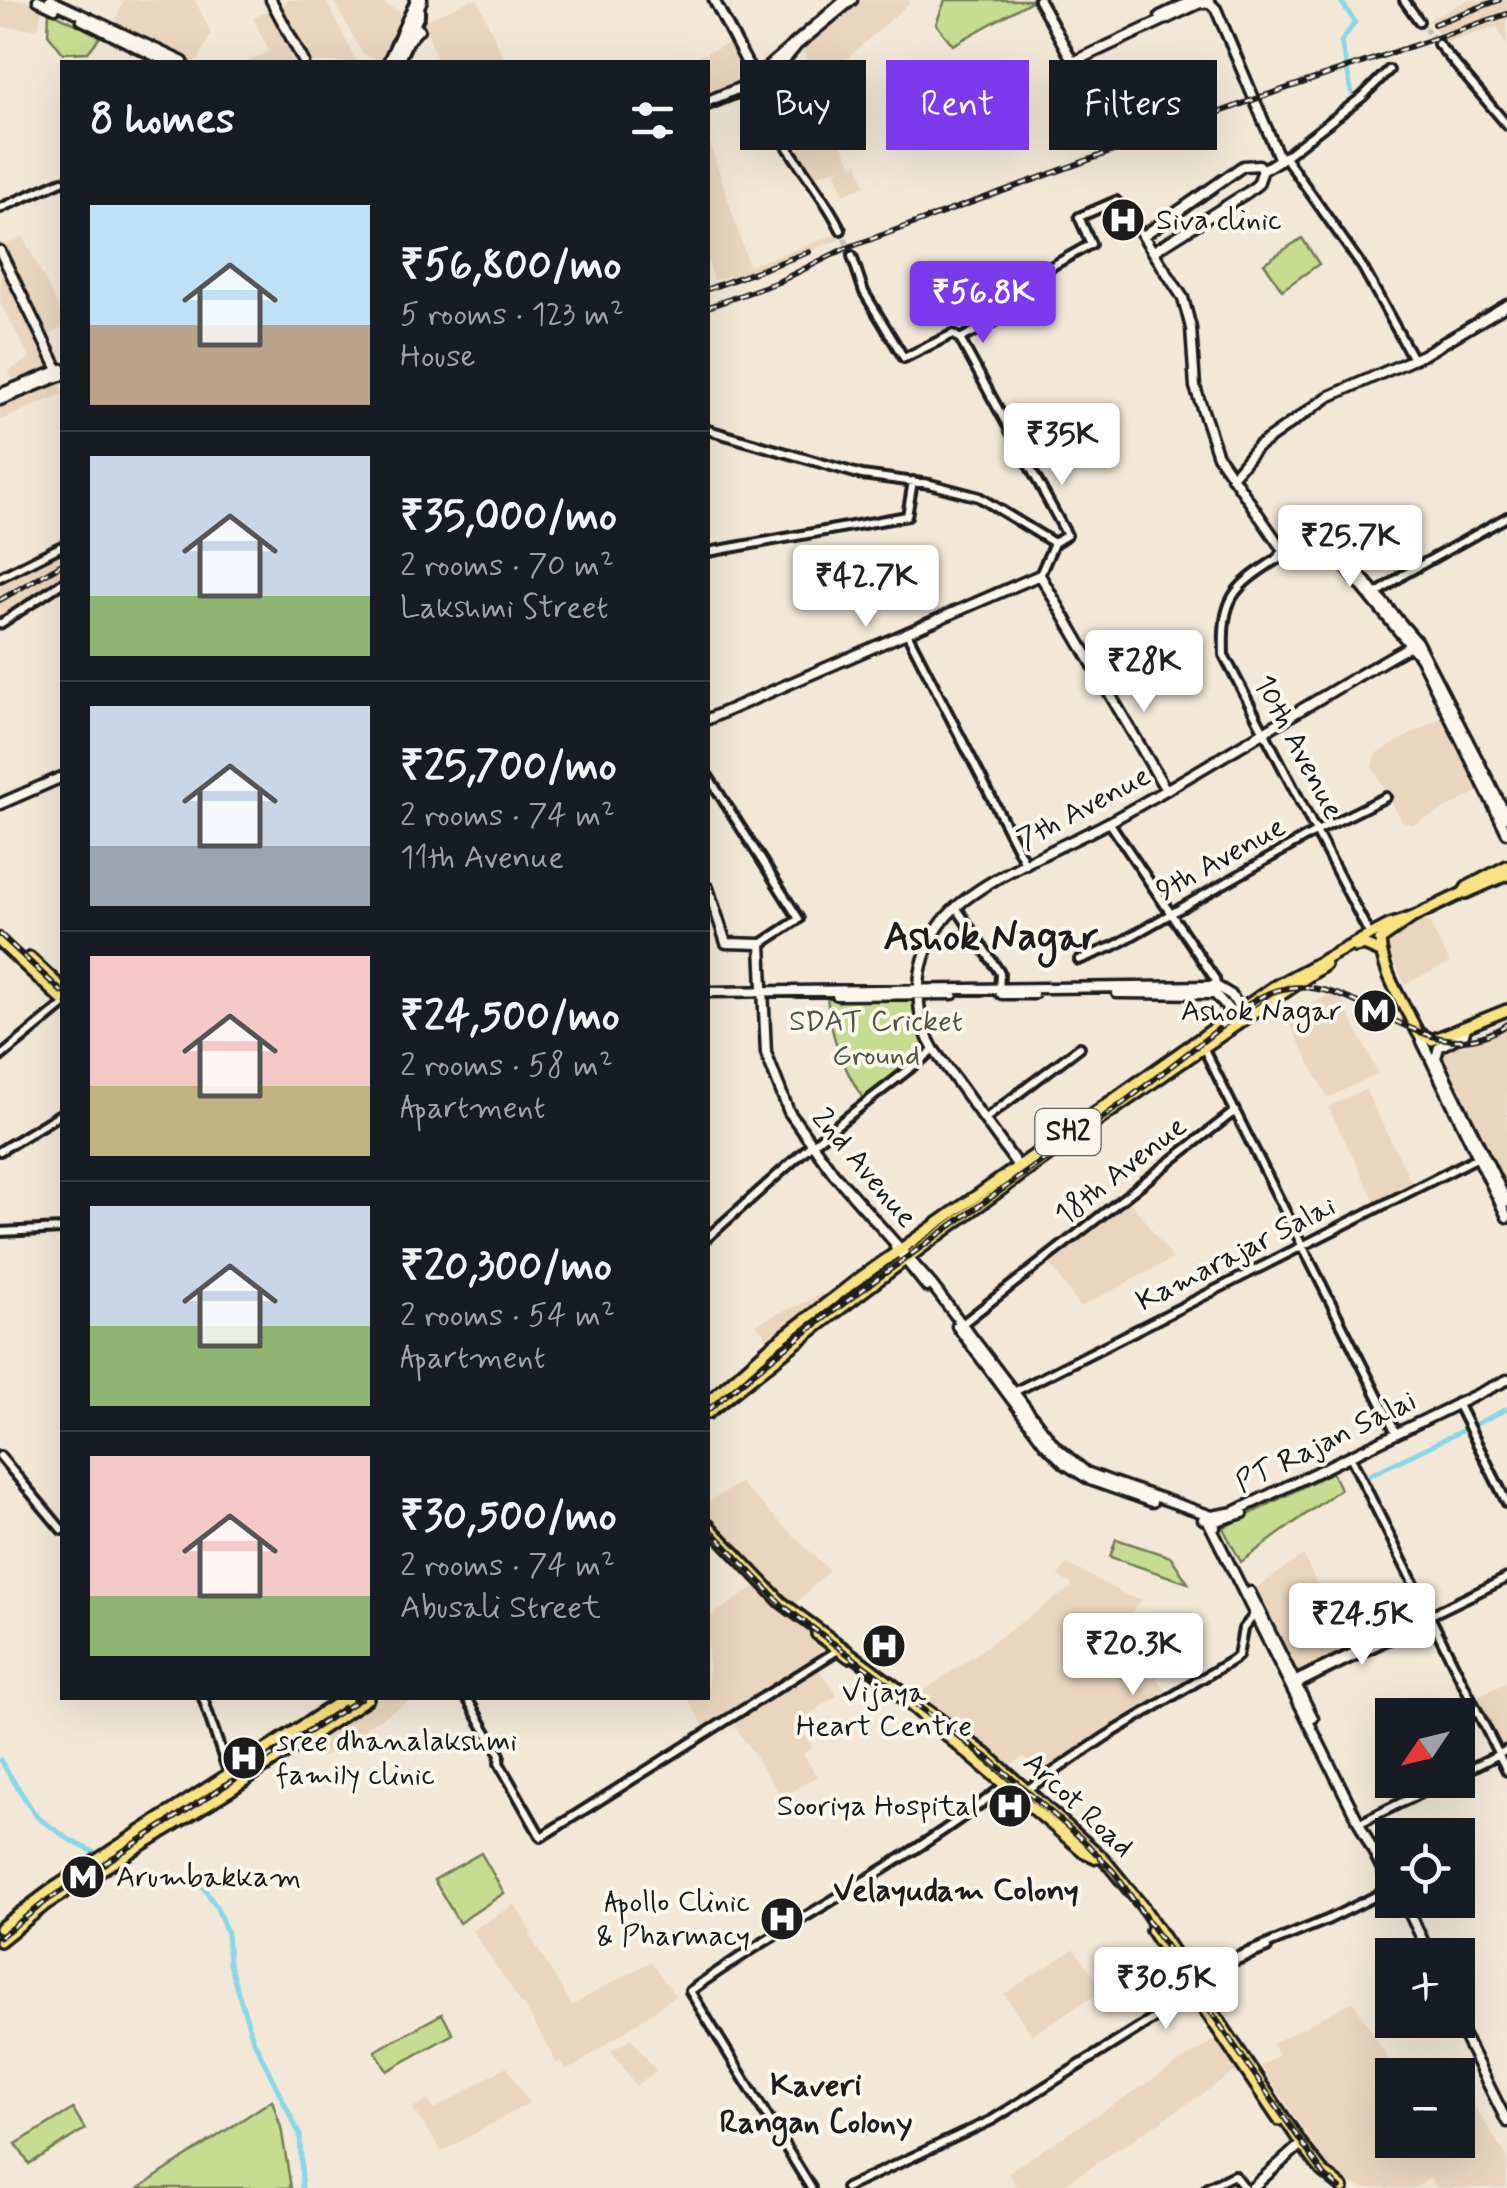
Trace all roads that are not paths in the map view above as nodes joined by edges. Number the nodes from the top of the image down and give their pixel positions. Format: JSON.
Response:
{"nodes":[{"id":1,"x":35,"y":0,"type":"edge"},
{"id":2,"x":271,"y":0,"type":"edge"},
{"id":3,"x":714,"y":0,"type":"edge"},
{"id":4,"x":849,"y":0,"type":"edge"},
{"id":5,"x":1039,"y":0,"type":"edge"},
{"id":6,"x":1194,"y":0,"type":"edge"},
{"id":7,"x":1215,"y":0,"type":"edge"},
{"id":8,"x":1404,"y":0,"type":"edge"},
{"id":9,"x":50,"y":3,"type":"edge"},
{"id":10,"x":418,"y":10,"type":"edge"},
{"id":11,"x":1419,"y":21,"type":"tunnel mouth"},
{"id":12,"x":420,"y":29,"type":"dead end"},
{"id":13,"x":410,"y":39,"type":"junction"},
{"id":14,"x":1438,"y":44,"type":"tunnel mouth"},
{"id":15,"x":163,"y":60,"type":"edge"},
{"id":16,"x":178,"y":60,"type":"edge"},
{"id":17,"x":303,"y":60,"type":"edge"},
{"id":18,"x":395,"y":60,"type":"edge"},
{"id":19,"x":395,"y":60,"type":"edge"},
{"id":20,"x":746,"y":60,"type":"edge"},
{"id":21,"x":780,"y":60,"type":"edge"},
{"id":22,"x":1071,"y":60,"type":"edge"},
{"id":23,"x":1076,"y":60,"type":"edge"},
{"id":24,"x":1076,"y":60,"type":"edge"},
{"id":25,"x":1389,"y":70,"type":"dead end"},
{"id":26,"x":740,"y":88,"type":"edge"},
{"id":27,"x":740,"y":88,"type":"edge"},
{"id":28,"x":740,"y":89,"type":"edge"},
{"id":29,"x":710,"y":101,"type":"edge"},
{"id":30,"x":710,"y":101,"type":"edge"},
{"id":31,"x":710,"y":101,"type":"edge"},
{"id":32,"x":1507,"y":124,"type":"edge"},
{"id":33,"x":791,"y":150,"type":"edge"},
{"id":34,"x":1283,"y":159,"type":"junction"},
{"id":35,"x":1264,"y":170,"type":"junction"},
{"id":36,"x":60,"y":182,"type":"edge"},
{"id":37,"x":0,"y":208,"type":"edge"},
{"id":38,"x":841,"y":230,"type":"tunnel mouth"},
{"id":39,"x":1143,"y":236,"type":"junction"},
{"id":40,"x":0,"y":250,"type":"edge"},
{"id":41,"x":1154,"y":251,"type":"junction"},
{"id":42,"x":851,"y":254,"type":"tunnel mouth"},
{"id":43,"x":1507,"y":306,"type":"edge"},
{"id":44,"x":957,"y":337,"type":"junction"},
{"id":45,"x":1413,"y":359,"type":"junction"},
{"id":46,"x":60,"y":371,"type":"edge"},
{"id":47,"x":60,"y":373,"type":"edge"},
{"id":48,"x":0,"y":397,"type":"edge"},
{"id":49,"x":710,"y":431,"type":"edge"},
{"id":50,"x":1234,"y":475,"type":"junction"},
{"id":51,"x":913,"y":481,"type":"junction"},
{"id":52,"x":1507,"y":517,"type":"edge"},
{"id":53,"x":1054,"y":543,"type":"junction"},
{"id":54,"x":60,"y":547,"type":"edge"},
{"id":55,"x":710,"y":552,"type":"edge"},
{"id":56,"x":1286,"y":553,"type":"junction"},
{"id":57,"x":1040,"y":576,"type":"junction"},
{"id":58,"x":0,"y":577,"type":"edge"},
{"id":59,"x":60,"y":586,"type":"edge"},
{"id":60,"x":1374,"y":596,"type":"junction"},
{"id":61,"x":0,"y":624,"type":"edge"},
{"id":62,"x":907,"y":633,"type":"junction"},
{"id":63,"x":1414,"y":643,"type":"junction"},
{"id":64,"x":710,"y":718,"type":"edge"},
{"id":65,"x":1265,"y":732,"type":"junction"},
{"id":66,"x":60,"y":777,"type":"edge"},
{"id":67,"x":710,"y":779,"type":"edge"},
{"id":68,"x":1166,"y":790,"type":"junction"},
{"id":69,"x":1386,"y":797,"type":"dead end"},
{"id":70,"x":0,"y":804,"type":"edge"},
{"id":71,"x":1507,"y":816,"type":"edge"},
{"id":72,"x":1109,"y":822,"type":"junction"},
{"id":73,"x":1316,"y":831,"type":"junction"},
{"id":74,"x":1507,"y":832,"type":"edge"},
{"id":75,"x":1026,"y":865,"type":"junction"},
{"id":76,"x":1507,"y":866,"type":"edge"},
{"id":77,"x":1507,"y":875,"type":"edge"},
{"id":78,"x":1463,"y":893,"type":"junction"},
{"id":79,"x":710,"y":894,"type":"edge"},
{"id":80,"x":956,"y":907,"type":"junction"},
{"id":81,"x":1170,"y":914,"type":"junction"},
{"id":82,"x":1414,"y":917,"type":"junction"},
{"id":83,"x":1368,"y":936,"type":"junction"},
{"id":84,"x":0,"y":942,"type":"edge"},
{"id":85,"x":761,"y":944,"type":"junction"},
{"id":86,"x":1381,"y":952,"type":"junction"},
{"id":87,"x":1079,"y":960,"type":"dead end"},
{"id":88,"x":22,"y":962,"type":"junction"},
{"id":89,"x":60,"y":986,"type":"edge"},
{"id":90,"x":1216,"y":986,"type":"junction"},
{"id":91,"x":918,"y":991,"type":"junction"},
{"id":92,"x":999,"y":991,"type":"junction"},
{"id":93,"x":710,"y":994,"type":"edge"},
{"id":94,"x":763,"y":994,"type":"junction"},
{"id":95,"x":60,"y":1001,"type":"edge"},
{"id":96,"x":60,"y":1005,"type":"edge"},
{"id":97,"x":1504,"y":1011,"type":"edge"},
{"id":98,"x":1238,"y":1012,"type":"junction"},
{"id":99,"x":1244,"y":1022,"type":"junction"},
{"id":100,"x":1466,"y":1028,"type":"junction"},
{"id":101,"x":1418,"y":1034,"type":"junction"},
{"id":102,"x":1080,"y":1047,"type":"dead end"},
{"id":103,"x":1204,"y":1049,"type":"junction"},
{"id":104,"x":934,"y":1050,"type":"junction"},
{"id":105,"x":0,"y":1056,"type":"edge"},
{"id":106,"x":1433,"y":1059,"type":"junction"},
{"id":107,"x":1235,"y":1111,"type":"junction"},
{"id":108,"x":60,"y":1113,"type":"edge"},
{"id":109,"x":985,"y":1120,"type":"junction"},
{"id":110,"x":811,"y":1145,"type":"junction"},
{"id":111,"x":0,"y":1151,"type":"edge"},
{"id":112,"x":1480,"y":1156,"type":"junction"},
{"id":113,"x":1018,"y":1166,"type":"junction"},
{"id":114,"x":1507,"y":1202,"type":"edge"},
{"id":115,"x":1507,"y":1217,"type":"edge"},
{"id":116,"x":60,"y":1229,"type":"edge"},
{"id":117,"x":0,"y":1232,"type":"edge"},
{"id":118,"x":710,"y":1235,"type":"edge"},
{"id":119,"x":1302,"y":1245,"type":"junction"},
{"id":120,"x":901,"y":1252,"type":"junction"},
{"id":121,"x":962,"y":1324,"type":"junction"},
{"id":122,"x":751,"y":1371,"type":"junction"},
{"id":123,"x":1507,"y":1381,"type":"edge"},
{"id":124,"x":1012,"y":1392,"type":"junction"},
{"id":125,"x":710,"y":1398,"type":"edge"},
{"id":126,"x":1458,"y":1405,"type":"junction"},
{"id":127,"x":710,"y":1413,"type":"edge"},
{"id":128,"x":1396,"y":1433,"type":"junction"},
{"id":129,"x":0,"y":1456,"type":"edge"},
{"id":130,"x":1350,"y":1458,"type":"junction"},
{"id":131,"x":1507,"y":1503,"type":"edge"},
{"id":132,"x":1211,"y":1520,"type":"junction"},
{"id":133,"x":60,"y":1528,"type":"edge"},
{"id":134,"x":710,"y":1530,"type":"edge"},
{"id":135,"x":727,"y":1549,"type":"junction"},
{"id":136,"x":1507,"y":1578,"type":"edge"},
{"id":137,"x":1255,"y":1614,"type":"junction"},
{"id":138,"x":1428,"y":1618,"type":"junction"},
{"id":139,"x":1262,"y":1623,"type":"junction"},
{"id":140,"x":1247,"y":1625,"type":"junction"},
{"id":141,"x":838,"y":1650,"type":"junction"},
{"id":142,"x":1293,"y":1684,"type":"junction"},
{"id":143,"x":205,"y":1700,"type":"edge"},
{"id":144,"x":342,"y":1700,"type":"edge"},
{"id":145,"x":346,"y":1700,"type":"edge"},
{"id":146,"x":365,"y":1700,"type":"edge"},
{"id":147,"x":469,"y":1700,"type":"edge"},
{"id":148,"x":352,"y":1708,"type":"junction"},
{"id":149,"x":1507,"y":1750,"type":"edge"},
{"id":150,"x":1498,"y":1754,"type":"junction"},
{"id":151,"x":1475,"y":1766,"type":"edge"},
{"id":152,"x":1507,"y":1771,"type":"edge"},
{"id":153,"x":229,"y":1775,"type":"junction"},
{"id":154,"x":1006,"y":1784,"type":"junction"},
{"id":155,"x":1028,"y":1789,"type":"junction"},
{"id":156,"x":228,"y":1791,"type":"junction"},
{"id":157,"x":1411,"y":1798,"type":"edge"},
{"id":158,"x":1050,"y":1814,"type":"junction"},
{"id":159,"x":1364,"y":1821,"type":"junction"},
{"id":160,"x":1375,"y":1844,"type":"edge"},
{"id":161,"x":1375,"y":1854,"type":"edge"},
{"id":162,"x":93,"y":1862,"type":"junction"},
{"id":163,"x":100,"y":1872,"type":"junction"},
{"id":164,"x":1375,"y":1897,"type":"edge"},
{"id":165,"x":0,"y":1928,"type":"edge"},
{"id":166,"x":0,"y":1941,"type":"edge"},
{"id":167,"x":1187,"y":1980,"type":"junction"},
{"id":168,"x":1192,"y":1994,"type":"junction"},
{"id":169,"x":1465,"y":2038,"type":"edge"},
{"id":170,"x":1471,"y":2038,"type":"edge"},
{"id":171,"x":1507,"y":2111,"type":"edge"},
{"id":172,"x":1507,"y":2122,"type":"edge"},
{"id":173,"x":1298,"y":2147,"type":"junction"},
{"id":174,"x":811,"y":2188,"type":"edge"},
{"id":175,"x":846,"y":2188,"type":"edge"},
{"id":176,"x":1208,"y":2188,"type":"edge"},
{"id":177,"x":1244,"y":2188,"type":"edge"},
{"id":178,"x":1252,"y":2188,"type":"edge"},
{"id":179,"x":1334,"y":2188,"type":"edge"},
{"id":180,"x":1344,"y":2188,"type":"edge"}],
"edges":[{"from":1,"to":9,"type":"main road"},
{"from":2,"to":17,"type":"main road"},
{"from":3,"to":20,"type":"main road"},
{"from":4,"to":21,"type":"main road"},
{"from":5,"to":22,"type":"main road"},
{"from":6,"to":23,"type":"main road"},
{"from":7,"to":34,"type":"main road"},
{"from":8,"to":11,"type":"street"},
{"from":9,"to":15,"type":"main road"},
{"from":9,"to":16,"type":"main road"},
{"from":10,"to":13,"type":"street"},
{"from":10,"to":18,"type":"main road"},
{"from":12,"to":13,"type":"main road"},
{"from":13,"to":19,"type":"street"},
{"from":14,"to":32,"type":"street"},
{"from":24,"to":34,"type":"main road"},
{"from":25,"to":34,"type":"street"},
{"from":26,"to":30,"type":"main road","bridge":true},
{"from":27,"to":31,"type":"street"},
{"from":28,"to":29,"type":"main road","bridge":true},
{"from":33,"to":38,"type":"street"},
{"from":34,"to":35,"type":"main road"},
{"from":34,"to":45,"type":"street"},
{"from":35,"to":39,"type":"main road"},
{"from":35,"to":41,"type":"main road"},
{"from":36,"to":37,"type":"street"},
{"from":39,"to":41,"type":"main road"},
{"from":39,"to":44,"type":"street"},
{"from":40,"to":46,"type":"main road"},
{"from":41,"to":50,"type":"main road"},
{"from":42,"to":44,"type":"street"},
{"from":43,"to":45,"type":"main road"},
{"from":44,"to":53,"type":"street"},
{"from":45,"to":50,"type":"main road"},
{"from":47,"to":48,"type":"main road"},
{"from":49,"to":51,"type":"street"},
{"from":50,"to":56,"type":"main road"},
{"from":51,"to":53,"type":"street"},
{"from":51,"to":55,"type":"street"},
{"from":52,"to":60,"type":"street"},
{"from":53,"to":57,"type":"street"},
{"from":54,"to":58,"type":"street"},
{"from":56,"to":60,"type":"main road"},
{"from":56,"to":65,"type":"street","name":"10th Avenue"},
{"from":57,"to":62,"type":"main road"},
{"from":57,"to":68,"type":"main road"},
{"from":59,"to":61,"type":"street"},
{"from":60,"to":63,"type":"main road"},
{"from":62,"to":64,"type":"main road"},
{"from":62,"to":75,"type":"street"},
{"from":63,"to":65,"type":"main road","name":"7th Avenue"},
{"from":63,"to":71,"type":"main road"},
{"from":63,"to":74,"type":"main road"},
{"from":65,"to":68,"type":"main road","name":"7th Avenue"},
{"from":65,"to":73,"type":"street","name":"10th Avenue"},
{"from":66,"to":70,"type":"main road"},
{"from":67,"to":85,"type":"street"},
{"from":68,"to":72,"type":"main road","name":"7th Avenue"},
{"from":69,"to":73,"type":"street","name":"9th Avenue"},
{"from":72,"to":75,"type":"main road","name":"7th Avenue"},
{"from":72,"to":81,"type":"street"},
{"from":73,"to":81,"type":"street","name":"9th Avenue"},
{"from":73,"to":83,"type":"street","name":"10th Avenue"},
{"from":75,"to":80,"type":"main road","name":"7th Avenue"},
{"from":76,"to":78,"type":"main road","number":"SH2"},
{"from":77,"to":78,"type":"main road"},
{"from":78,"to":82,"type":"main road","number":"SH2"},
{"from":79,"to":85,"type":"main road"},
{"from":80,"to":91,"type":"main road","name":"7th Avenue"},
{"from":80,"to":92,"type":"street"},
{"from":81,"to":87,"type":"street","name":"9th Avenue"},
{"from":81,"to":90,"type":"street"},
{"from":82,"to":83,"type":"main road","number":"SH2"},
{"from":82,"to":86,"type":"main road","number":"SH2"},
{"from":83,"to":98,"type":"main road","number":"SH2"},
{"from":84,"to":88,"type":"main road"},
{"from":85,"to":94,"type":"main road","name":"2nd Avenue"},
{"from":86,"to":99,"type":"main road","number":"SH2"},
{"from":86,"to":101,"type":"main road"},
{"from":88,"to":89,"type":"main road"},
{"from":88,"to":95,"type":"main road"},
{"from":90,"to":92,"type":"main road"},
{"from":90,"to":98,"type":"main road"},
{"from":91,"to":92,"type":"main road"},
{"from":91,"to":94,"type":"main road"},
{"from":91,"to":104,"type":"main road"},
{"from":92,"to":98,"type":"main road"},
{"from":93,"to":94,"type":"main road"},
{"from":94,"to":110,"type":"main road","name":"2nd Avenue"},
{"from":96,"to":105,"type":"street"},
{"from":97,"to":100,"type":"main road"},
{"from":98,"to":99,"type":"main road"},
{"from":98,"to":113,"type":"main road","number":"SH2"},
{"from":99,"to":103,"type":"main road","number":"SH2"},
{"from":100,"to":101,"type":"main road"},
{"from":100,"to":106,"type":"main road"},
{"from":101,"to":106,"type":"main road"},
{"from":102,"to":109,"type":"street"},
{"from":103,"to":107,"type":"street"},
{"from":103,"to":120,"type":"main road","number":"SH2"},
{"from":104,"to":109,"type":"main road"},
{"from":104,"to":110,"type":"street"},
{"from":106,"to":112,"type":"main road"},
{"from":107,"to":119,"type":"street"},
{"from":107,"to":121,"type":"street","name":"18th Avenue"},
{"from":108,"to":111,"type":"street"},
{"from":109,"to":113,"type":"main road"},
{"from":110,"to":118,"type":"street"},
{"from":110,"to":120,"type":"main road","name":"2nd Avenue"},
{"from":112,"to":114,"type":"main road"},
{"from":112,"to":115,"type":"main road"},
{"from":112,"to":119,"type":"street","name":"Kamarajar Salai"},
{"from":113,"to":120,"type":"main road","number":"SH2"},
{"from":116,"to":117,"type":"street"},
{"from":119,"to":124,"type":"street","name":"Kamarajar Salai"},
{"from":119,"to":128,"type":"street"},
{"from":120,"to":121,"type":"main road","name":"PT Rajan Salai"},
{"from":120,"to":122,"type":"main road","number":"SH2"},
{"from":120,"to":124,"type":"main road"},
{"from":121,"to":124,"type":"main road","name":"PT Rajan Salai"},
{"from":122,"to":125,"type":"main road","number":"SH2"},
{"from":122,"to":127,"type":"main road","number":"SH2"},
{"from":123,"to":126,"type":"main road","name":"PT Rajan Salai"},
{"from":124,"to":132,"type":"main road","name":"PT Rajan Salai"},
{"from":126,"to":128,"type":"main road","name":"PT Rajan Salai"},
{"from":126,"to":130,"type":"main road","name":"PT Rajan Salai"},
{"from":126,"to":131,"type":"street"},
{"from":128,"to":130,"type":"main road","name":"PT Rajan Salai"},
{"from":129,"to":133,"type":"street"},
{"from":130,"to":132,"type":"main road","name":"PT Rajan Salai"},
{"from":130,"to":138,"type":"street"},
{"from":132,"to":137,"type":"main road"},
{"from":132,"to":139,"type":"main road"},
{"from":134,"to":135,"type":"main road","name":"Arcot Road"},
{"from":135,"to":141,"type":"main road","name":"Arcot Road"},
{"from":135,"to":155,"type":"main road","name":"Arcot Road"},
{"from":136,"to":138,"type":"street"},
{"from":137,"to":139,"type":"main road"},
{"from":137,"to":140,"type":"street"},
{"from":138,"to":142,"type":"street"},
{"from":138,"to":150,"type":"street"},
{"from":139,"to":140,"type":"street"},
{"from":139,"to":142,"type":"main road"},
{"from":140,"to":155,"type":"street"},
{"from":141,"to":147,"type":"street"},
{"from":141,"to":154,"type":"main road","name":"Arcot Road"},
{"from":142,"to":159,"type":"main road"},
{"from":142,"to":161,"type":"main road"},
{"from":143,"to":153,"type":"street"},
{"from":144,"to":153,"type":"main road"},
{"from":145,"to":148,"type":"main road"},
{"from":146,"to":148,"type":"main road"},
{"from":148,"to":156,"type":"main road"},
{"from":149,"to":150,"type":"street"},
{"from":150,"to":151,"type":"street"},
{"from":150,"to":152,"type":"street"},
{"from":153,"to":156,"type":"street"},
{"from":153,"to":162,"type":"main road"},
{"from":154,"to":158,"type":"main road","name":"Arcot Road"},
{"from":154,"to":174,"type":"street"},
{"from":155,"to":158,"type":"main road","name":"Arcot Road"},
{"from":156,"to":163,"type":"main road"},
{"from":157,"to":159,"type":"street"},
{"from":158,"to":167,"type":"main road","name":"Arcot Road"},
{"from":159,"to":160,"type":"main road"},
{"from":162,"to":163,"type":"main road"},
{"from":162,"to":165,"type":"main road"},
{"from":163,"to":166,"type":"main road"},
{"from":164,"to":167,"type":"street"},
{"from":167,"to":168,"type":"main road","name":"Arcot Road"},
{"from":167,"to":180,"type":"main road","name":"Arcot Road"},
{"from":168,"to":173,"type":"main road","name":"Arcot Road"},
{"from":168,"to":175,"type":"street"},
{"from":169,"to":172,"type":"main road"},
{"from":170,"to":171,"type":"main road"},
{"from":173,"to":178,"type":"main road"},
{"from":173,"to":179,"type":"main road","name":"Arcot Road"},
{"from":176,"to":177,"type":"street"}]}
